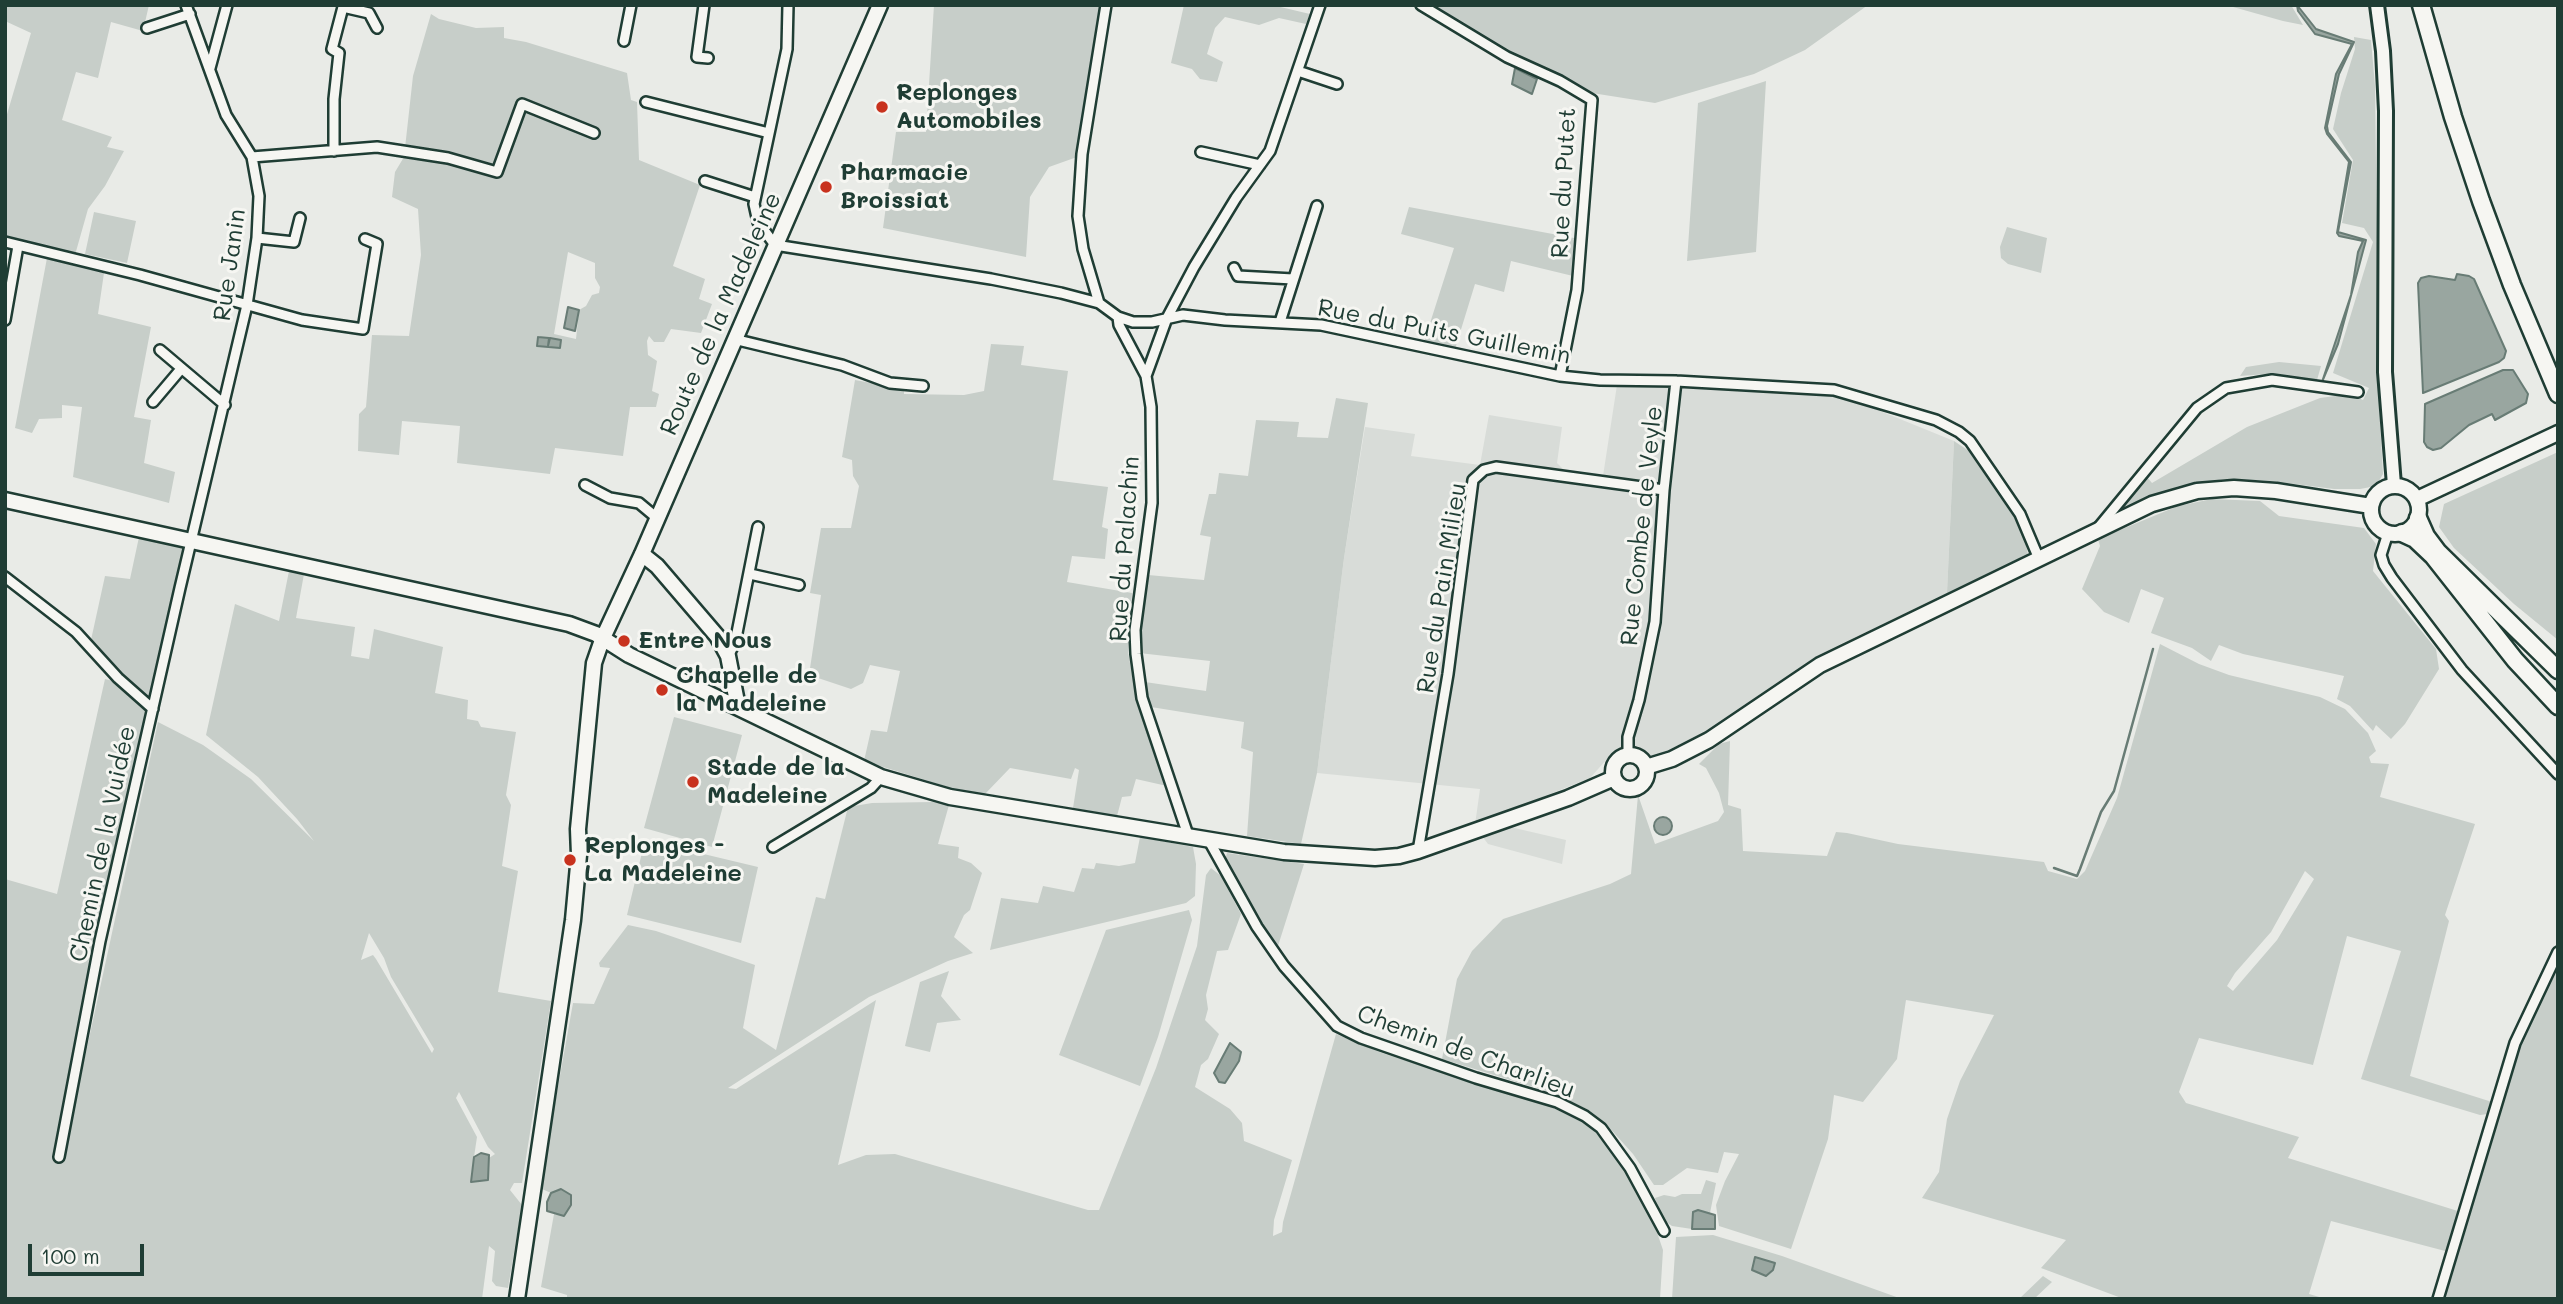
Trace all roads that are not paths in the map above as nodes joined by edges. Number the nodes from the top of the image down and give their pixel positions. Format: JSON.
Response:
{"nodes":[{"id":1,"x":227,"y":5,"type":"edge"},
{"id":2,"x":631,"y":5,"type":"edge"},
{"id":3,"x":704,"y":5,"type":"edge"},
{"id":4,"x":788,"y":5,"type":"edge"},
{"id":5,"x":880,"y":5,"type":"edge"},
{"id":6,"x":1106,"y":5,"type":"edge"},
{"id":7,"x":1320,"y":5,"type":"edge"},
{"id":8,"x":1421,"y":5,"type":"edge"},
{"id":9,"x":2376,"y":5,"type":"edge"},
{"id":10,"x":2421,"y":5,"type":"edge"},
{"id":11,"x":2432,"y":5,"type":"edge"},
{"id":12,"x":188,"y":10,"type":"edge"},
{"id":13,"x":147,"y":28,"type":"dead end"},
{"id":14,"x":377,"y":28,"type":"dead end"},
{"id":15,"x":624,"y":41,"type":"dead end"},
{"id":16,"x":708,"y":58,"type":"dead end"},
{"id":17,"x":209,"y":69,"type":"junction"},
{"id":18,"x":1298,"y":71,"type":"junction"},
{"id":19,"x":1337,"y":84,"type":"dead end"},
{"id":20,"x":646,"y":102,"type":"dead end"},
{"id":21,"x":594,"y":133,"type":"dead end"},
{"id":22,"x":769,"y":133,"type":"junction"},
{"id":23,"x":334,"y":151,"type":"junction"},
{"id":24,"x":1200,"y":152,"type":"dead end"},
{"id":25,"x":251,"y":157,"type":"junction"},
{"id":26,"x":1260,"y":165,"type":"junction"},
{"id":27,"x":705,"y":181,"type":"dead end"},
{"id":28,"x":755,"y":197,"type":"junction"},
{"id":29,"x":1317,"y":206,"type":"dead end"},
{"id":30,"x":300,"y":218,"type":"dead end"},
{"id":31,"x":257,"y":238,"type":"junction"},
{"id":32,"x":365,"y":239,"type":"dead end"},
{"id":33,"x":5,"y":242,"type":"edge"},
{"id":34,"x":775,"y":244,"type":"junction"},
{"id":35,"x":18,"y":246,"type":"junction"},
{"id":36,"x":1234,"y":268,"type":"dead end"},
{"id":37,"x":1293,"y":279,"type":"junction"},
{"id":38,"x":1099,"y":303,"type":"junction"},
{"id":39,"x":247,"y":305,"type":"junction"},
{"id":40,"x":1118,"y":317,"type":"junction"},
{"id":41,"x":1167,"y":318,"type":"junction"},
{"id":42,"x":5,"y":320,"type":"edge"},
{"id":43,"x":1280,"y":322,"type":"junction"},
{"id":44,"x":734,"y":339,"type":"junction"},
{"id":45,"x":160,"y":350,"type":"dead end"},
{"id":46,"x":2558,"y":366,"type":"edge"},
{"id":47,"x":181,"y":369,"type":"junction"},
{"id":48,"x":1146,"y":376,"type":"junction"},
{"id":49,"x":1560,"y":376,"type":"junction"},
{"id":50,"x":1676,"y":381,"type":"junction"},
{"id":51,"x":923,"y":386,"type":"dead end"},
{"id":52,"x":2358,"y":392,"type":"dead end"},
{"id":53,"x":2558,"y":394,"type":"edge"},
{"id":54,"x":153,"y":402,"type":"dead end"},
{"id":55,"x":225,"y":405,"type":"junction"},
{"id":56,"x":2558,"y":433,"type":"edge"},
{"id":57,"x":585,"y":485,"type":"dead end"},
{"id":58,"x":2394,"y":485,"type":"junction"},
{"id":59,"x":1664,"y":490,"type":"junction"},
{"id":60,"x":2417,"y":499,"type":"junction"},
{"id":61,"x":5,"y":500,"type":"edge"},
{"id":62,"x":2371,"y":506,"type":"junction"},
{"id":63,"x":657,"y":518,"type":"junction"},
{"id":64,"x":2418,"y":518,"type":"junction"},
{"id":65,"x":758,"y":527,"type":"dead end"},
{"id":66,"x":2097,"y":529,"type":"junction"},
{"id":67,"x":2395,"y":533,"type":"junction"},
{"id":68,"x":193,"y":540,"type":"junction"},
{"id":69,"x":642,"y":554,"type":"junction"},
{"id":70,"x":2039,"y":559,"type":"junction"},
{"id":71,"x":750,"y":574,"type":"junction"},
{"id":72,"x":5,"y":578,"type":"edge"},
{"id":73,"x":799,"y":585,"type":"dead end"},
{"id":74,"x":602,"y":640,"type":"junction"},
{"id":75,"x":624,"y":653,"type":"junction"},
{"id":76,"x":728,"y":656,"type":"junction"},
{"id":77,"x":594,"y":663,"type":"junction"},
{"id":78,"x":2558,"y":670,"type":"edge"},
{"id":79,"x":2558,"y":706,"type":"edge"},
{"id":80,"x":738,"y":707,"type":"junction"},
{"id":81,"x":153,"y":709,"type":"junction"},
{"id":82,"x":1628,"y":755,"type":"junction"},
{"id":83,"x":1646,"y":767,"type":"junction"},
{"id":84,"x":2558,"y":774,"type":"edge"},
{"id":85,"x":1614,"y":778,"type":"junction"},
{"id":86,"x":876,"y":782,"type":"junction"},
{"id":87,"x":1188,"y":835,"type":"junction"},
{"id":88,"x":1208,"y":839,"type":"junction"},
{"id":89,"x":773,"y":847,"type":"dead end"},
{"id":90,"x":1418,"y":851,"type":"junction"},
{"id":91,"x":2558,"y":952,"type":"edge"},
{"id":92,"x":59,"y":1157,"type":"dead end"},
{"id":93,"x":1664,"y":1231,"type":"dead end"},
{"id":94,"x":518,"y":1292,"type":"edge"},
{"id":95,"x":2438,"y":1299,"type":"edge"}],
"edges":[{"from":1,"to":17,"type":"street"},
{"from":2,"to":15,"type":"street"},
{"from":3,"to":16,"type":"street"},
{"from":4,"to":22,"type":"street"},
{"from":5,"to":34,"type":"main road","name":"Route de la Madeleine"},
{"from":6,"to":38,"type":"street"},
{"from":7,"to":18,"type":"street","name":"Rue du Palachin"},
{"from":8,"to":49,"type":"street","name":"Rue du Putet"},
{"from":9,"to":58,"type":"main road"},
{"from":10,"to":53,"type":"highway"},
{"from":11,"to":46,"type":"highway"},
{"from":12,"to":13,"type":"street"},
{"from":12,"to":17,"type":"street","name":"Rue Janin"},
{"from":14,"to":23,"type":"street"},
{"from":17,"to":25,"type":"street","name":"Rue Janin"},
{"from":18,"to":19,"type":"street"},
{"from":18,"to":26,"type":"street","name":"Rue du Palachin"},
{"from":20,"to":22,"type":"street"},
{"from":21,"to":23,"type":"street"},
{"from":22,"to":28,"type":"street"},
{"from":23,"to":25,"type":"street"},
{"from":24,"to":26,"type":"street"},
{"from":25,"to":31,"type":"street","name":"Rue Janin"},
{"from":26,"to":41,"type":"street","name":"Rue du Palachin"},
{"from":27,"to":28,"type":"street"},
{"from":28,"to":34,"type":"street"},
{"from":29,"to":37,"type":"street"},
{"from":30,"to":31,"type":"street"},
{"from":31,"to":39,"type":"street","name":"Rue Janin"},
{"from":32,"to":39,"type":"street"},
{"from":33,"to":35,"type":"street"},
{"from":34,"to":38,"type":"street","name":"Rue du Puits Guillemin"},
{"from":34,"to":44,"type":"main road","name":"Route de la Madeleine"},
{"from":35,"to":39,"type":"street"},
{"from":35,"to":42,"type":"street"},
{"from":36,"to":37,"type":"street"},
{"from":37,"to":43,"type":"street"},
{"from":38,"to":40,"type":"street","name":"Rue du Puits Guillemin"},
{"from":39,"to":55,"type":"street","name":"Rue Janin"},
{"from":40,"to":41,"type":"street","name":"Rue du Puits Guillemin"},
{"from":40,"to":48,"type":"street"},
{"from":41,"to":43,"type":"street","name":"Rue du Puits Guillemin"},
{"from":41,"to":48,"type":"street","name":"Rue du Palachin"},
{"from":43,"to":49,"type":"street","name":"Rue du Puits Guillemin"},
{"from":44,"to":51,"type":"street"},
{"from":44,"to":63,"type":"main road","name":"Route de la Madeleine"},
{"from":45,"to":47,"type":"street"},
{"from":47,"to":54,"type":"street"},
{"from":47,"to":55,"type":"street"},
{"from":48,"to":87,"type":"street","name":"Rue du Palachin"},
{"from":49,"to":50,"type":"street","name":"Rue du Puits Guillemin"},
{"from":50,"to":59,"type":"street","name":"Rue Combe de Veyle"},
{"from":50,"to":70,"type":"street","name":"Rue du Puits Guillemin"},
{"from":52,"to":66,"type":"street"},
{"from":55,"to":68,"type":"street","name":"Rue Janin"},
{"from":56,"to":60,"type":"main road"},
{"from":57,"to":63,"type":"street"},
{"from":58,"to":60,"type":"main road"},
{"from":58,"to":62,"type":"main road"},
{"from":59,"to":82,"type":"street","name":"Rue Combe de Veyle"},
{"from":59,"to":90,"type":"street","name":"Rue du Pain Milieu"},
{"from":60,"to":64,"type":"main road"},
{"from":61,"to":68,"type":"main road"},
{"from":62,"to":66,"type":"main road"},
{"from":62,"to":67,"type":"main road"},
{"from":63,"to":69,"type":"main road","name":"Route de la Madeleine"},
{"from":64,"to":67,"type":"main road"},
{"from":64,"to":78,"type":"highway"},
{"from":65,"to":71,"type":"street"},
{"from":66,"to":70,"type":"main road"},
{"from":67,"to":79,"type":"highway"},
{"from":67,"to":84,"type":"street"},
{"from":68,"to":74,"type":"main road"},
{"from":68,"to":81,"type":"street","name":"Chemin de la Vuidée"},
{"from":69,"to":74,"type":"main road","name":"Route de la Madeleine"},
{"from":69,"to":76,"type":"main road"},
{"from":70,"to":83,"type":"main road"},
{"from":71,"to":73,"type":"street"},
{"from":71,"to":76,"type":"street"},
{"from":72,"to":81,"type":"street"},
{"from":74,"to":75,"type":"main road"},
{"from":74,"to":77,"type":"main road","name":"Route de la Madeleine"},
{"from":75,"to":77,"type":"main road"},
{"from":75,"to":80,"type":"main road"},
{"from":76,"to":80,"type":"main road"},
{"from":77,"to":94,"type":"main road","name":"Route de la Madeleine"},
{"from":80,"to":86,"type":"main road"},
{"from":81,"to":92,"type":"street","name":"Chemin de la Vuidée"},
{"from":82,"to":83,"type":"main road"},
{"from":82,"to":85,"type":"main road"},
{"from":83,"to":85,"type":"main road"},
{"from":85,"to":90,"type":"main road"},
{"from":86,"to":87,"type":"main road"},
{"from":86,"to":89,"type":"street"},
{"from":87,"to":88,"type":"main road"},
{"from":88,"to":90,"type":"main road"},
{"from":88,"to":93,"type":"street","name":"Chemin de Charlieu"},
{"from":91,"to":95,"type":"street"}]}
